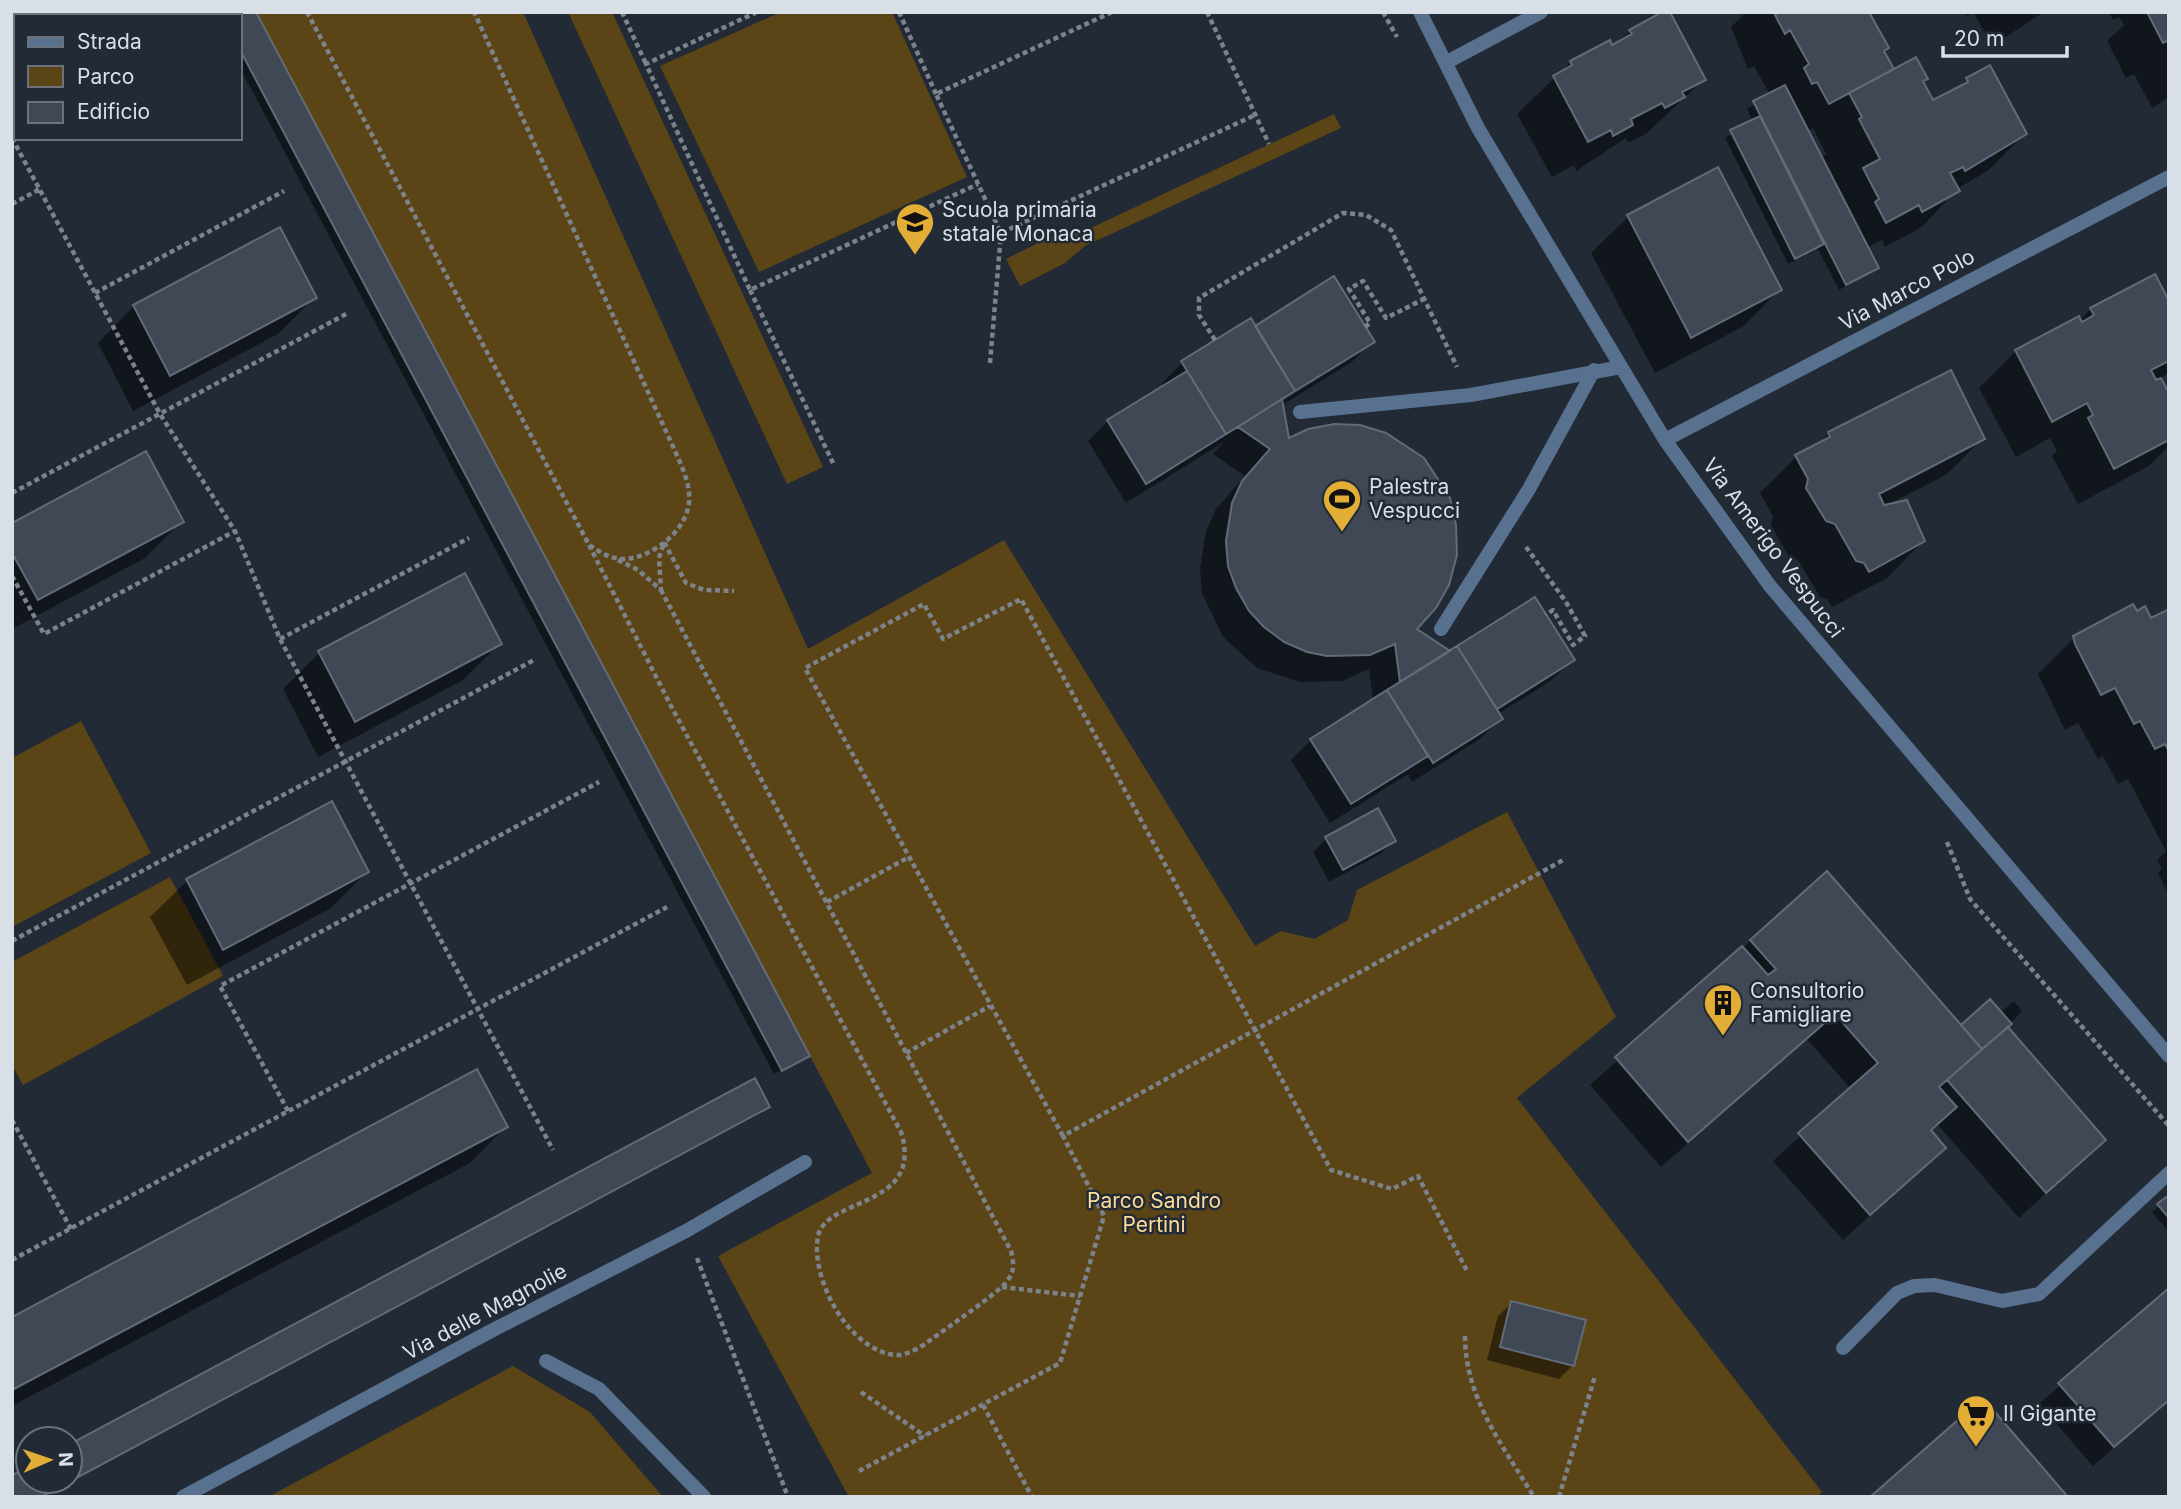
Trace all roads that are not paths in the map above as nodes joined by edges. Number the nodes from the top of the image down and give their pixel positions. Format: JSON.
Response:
{"nodes":[{"id":1,"x":1420,"y":12,"type":"edge"},
{"id":2,"x":1541,"y":12,"type":"edge"},
{"id":3,"x":1447,"y":62,"type":"junction"},
{"id":4,"x":2169,"y":177,"type":"edge"},
{"id":5,"x":1621,"y":367,"type":"junction"},
{"id":6,"x":1594,"y":370,"type":"junction"},
{"id":7,"x":1300,"y":412,"type":"dead end"},
{"id":8,"x":1665,"y":440,"type":"junction"},
{"id":9,"x":1441,"y":629,"type":"dead end"},
{"id":10,"x":2169,"y":1056,"type":"edge"},
{"id":11,"x":805,"y":1163,"type":"dead end"},
{"id":12,"x":2169,"y":1173,"type":"edge"},
{"id":13,"x":1843,"y":1348,"type":"dead end"},
{"id":14,"x":545,"y":1361,"type":"dead end"},
{"id":15,"x":183,"y":1497,"type":"edge"},
{"id":16,"x":704,"y":1497,"type":"edge"}],
"edges":[{"from":1,"to":3,"type":"street","name":"Via Amerigo Vespucci"},
{"from":2,"to":3,"type":"street"},
{"from":3,"to":5,"type":"street","name":"Via Amerigo Vespucci"},
{"from":4,"to":8,"type":"street","name":"Via Marco Polo"},
{"from":5,"to":6,"type":"street"},
{"from":5,"to":8,"type":"street","name":"Via Amerigo Vespucci"},
{"from":6,"to":7,"type":"street"},
{"from":6,"to":9,"type":"street"},
{"from":8,"to":10,"type":"street","name":"Via Amerigo Vespucci"},
{"from":11,"to":15,"type":"street","name":"Via delle Magnolie"},
{"from":12,"to":13,"type":"street"},
{"from":14,"to":16,"type":"street"}]}
